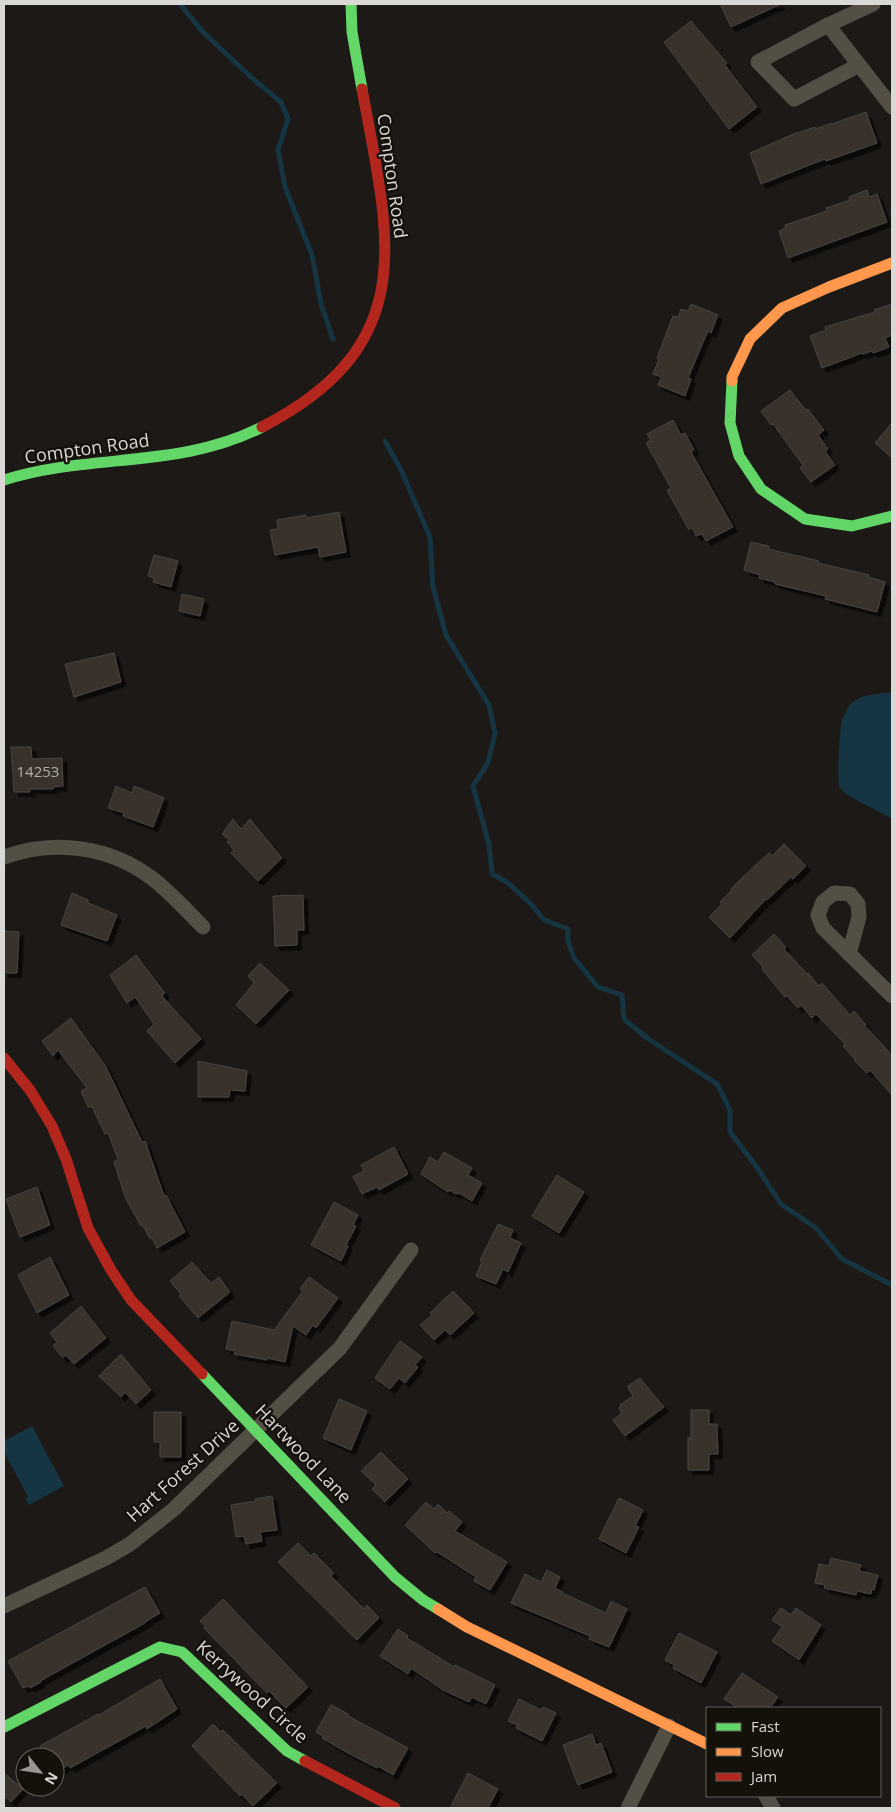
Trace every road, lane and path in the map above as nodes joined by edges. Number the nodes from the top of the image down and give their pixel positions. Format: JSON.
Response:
{"nodes":[{"id":1,"x":351,"y":4,"type":"edge"},
{"id":2,"x":873,"y":4,"type":"edge"},
{"id":3,"x":828,"y":25,"type":"junction"},
{"id":4,"x":859,"y":65,"type":"junction"},
{"id":5,"x":892,"y":108,"type":"edge"},
{"id":6,"x":892,"y":264,"type":"edge"},
{"id":7,"x":4,"y":480,"type":"edge"},
{"id":8,"x":892,"y":516,"type":"edge"},
{"id":9,"x":4,"y":857,"type":"edge"},
{"id":10,"x":203,"y":927,"type":"dead end"},
{"id":11,"x":849,"y":954,"type":"dead end"},
{"id":12,"x":892,"y":996,"type":"edge"},
{"id":13,"x":4,"y":1058,"type":"edge"},
{"id":14,"x":411,"y":1250,"type":"dead end"},
{"id":15,"x":255,"y":1431,"type":"junction"},
{"id":16,"x":4,"y":1606,"type":"edge"},
{"id":17,"x":669,"y":1726,"type":"junction"},
{"id":18,"x":4,"y":1727,"type":"edge"},
{"id":19,"x":706,"y":1744,"type":"edge"},
{"id":20,"x":767,"y":1797,"type":"edge"},
{"id":21,"x":395,"y":1808,"type":"edge"},
{"id":22,"x":628,"y":1808,"type":"edge"},
{"id":23,"x":773,"y":1808,"type":"edge"}],
"edges":[{"from":1,"to":7,"type":"street","name":"Compton Road"},
{"from":2,"to":3,"type":"street"},
{"from":3,"to":4,"type":"street"},
{"from":3,"to":4,"type":"street"},
{"from":4,"to":5,"type":"street"},
{"from":6,"to":8,"type":"street"},
{"from":9,"to":10,"type":"street"},
{"from":11,"to":12,"type":"street"},
{"from":13,"to":15,"type":"street","name":"Hartwood Lane"},
{"from":14,"to":15,"type":"street","name":"Hart Forest Drive"},
{"from":15,"to":16,"type":"street","name":"Hart Forest Drive"},
{"from":15,"to":17,"type":"street","name":"Hartwood Lane"},
{"from":17,"to":19,"type":"street","name":"Hartwood Lane"},
{"from":17,"to":22,"type":"street"},
{"from":18,"to":21,"type":"street","name":"Kerrywood Circle"},
{"from":20,"to":23,"type":"street"}]}
